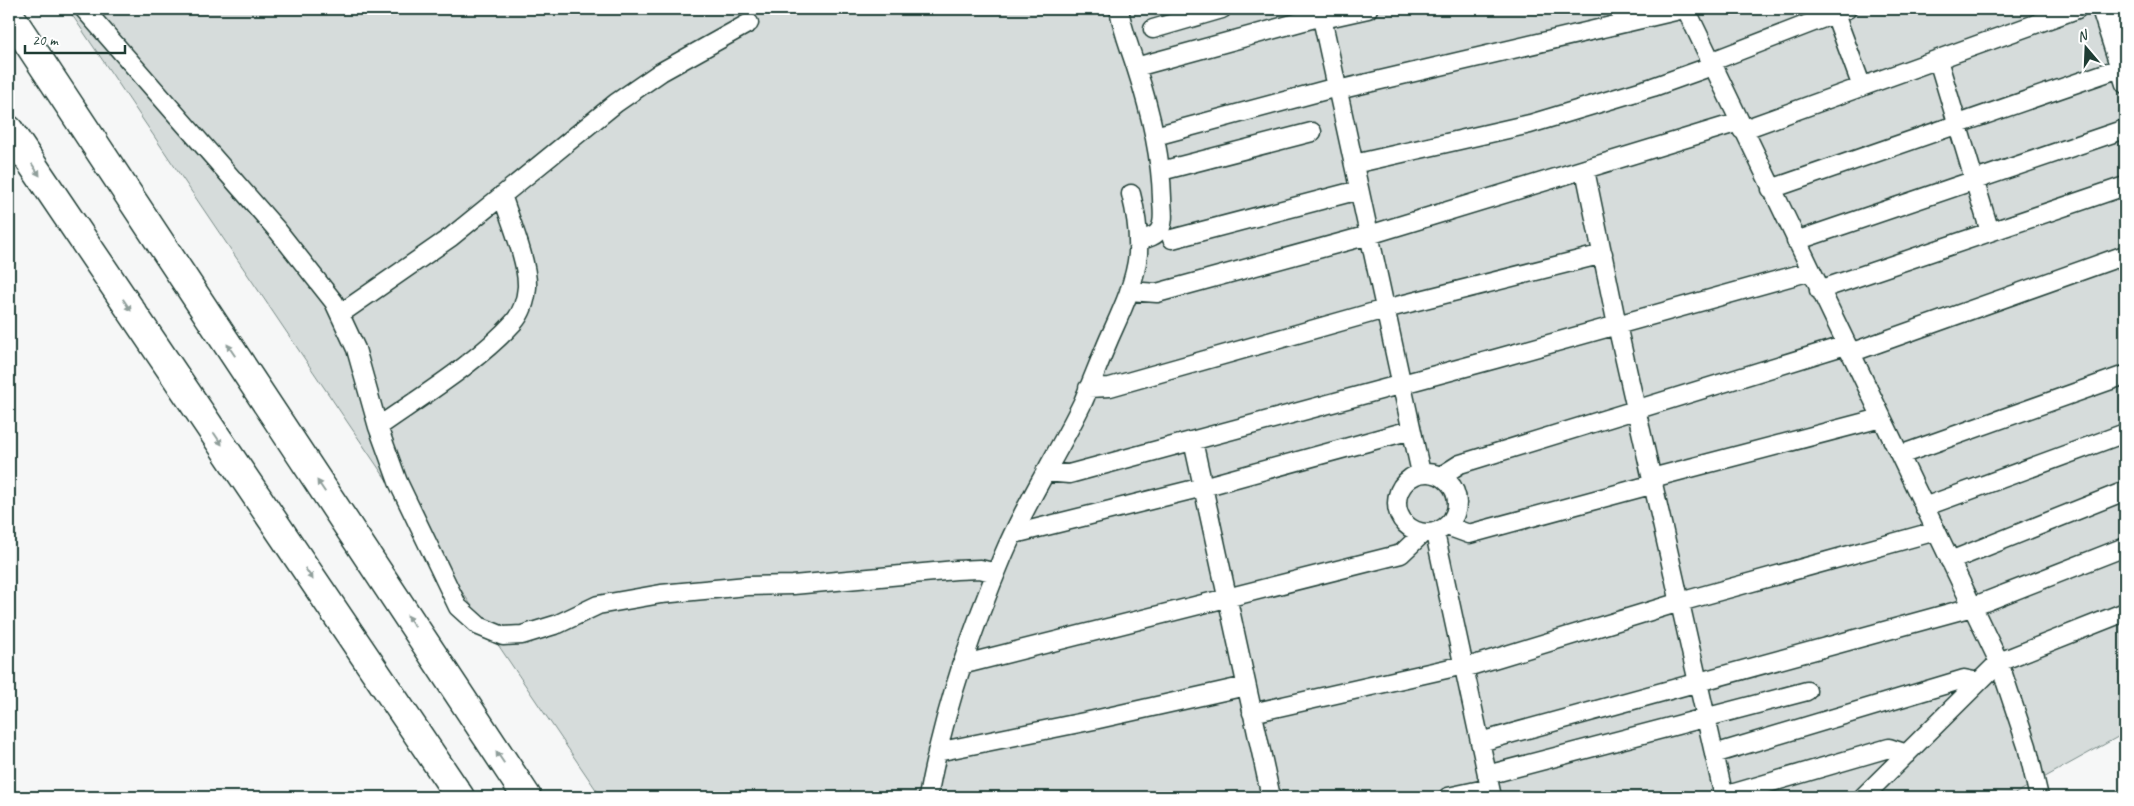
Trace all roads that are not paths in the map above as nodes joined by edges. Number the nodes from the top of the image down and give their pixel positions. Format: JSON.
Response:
{"nodes":[{"id":1,"x":84,"y":9,"type":"edge"},
{"id":2,"x":1119,"y":9,"type":"edge"},
{"id":3,"x":1222,"y":9,"type":"edge"},
{"id":4,"x":1368,"y":9,"type":"edge"},
{"id":5,"x":1685,"y":9,"type":"edge"},
{"id":6,"x":2077,"y":9,"type":"edge"},
{"id":7,"x":1841,"y":11,"type":"edge"},
{"id":8,"x":9,"y":14,"type":"edge"},
{"id":9,"x":1322,"y":15,"type":"edge"},
{"id":10,"x":2104,"y":17,"type":"edge"},
{"id":11,"x":2125,"y":19,"type":"edge"},
{"id":12,"x":749,"y":23,"type":"dead end"},
{"id":13,"x":1153,"y":29,"type":"dead end"},
{"id":14,"x":1938,"y":60,"type":"junction"},
{"id":15,"x":1711,"y":64,"type":"junction"},
{"id":16,"x":1136,"y":67,"type":"junction"},
{"id":17,"x":2123,"y":76,"type":"edge"},
{"id":18,"x":1862,"y":87,"type":"junction"},
{"id":19,"x":1338,"y":89,"type":"junction"},
{"id":20,"x":1959,"y":124,"type":"junction"},
{"id":21,"x":1741,"y":126,"type":"junction"},
{"id":22,"x":2125,"y":129,"type":"edge"},
{"id":23,"x":9,"y":130,"type":"edge"},
{"id":24,"x":1312,"y":132,"type":"dead end"},
{"id":25,"x":1155,"y":136,"type":"junction"},
{"id":26,"x":1354,"y":164,"type":"junction"},
{"id":27,"x":1585,"y":170,"type":"junction"},
{"id":28,"x":1161,"y":171,"type":"junction"},
{"id":29,"x":1975,"y":181,"type":"junction"},
{"id":30,"x":2125,"y":186,"type":"edge"},
{"id":31,"x":1771,"y":189,"type":"junction"},
{"id":32,"x":1359,"y":190,"type":"junction"},
{"id":33,"x":1131,"y":194,"type":"dead end"},
{"id":34,"x":502,"y":195,"type":"junction"},
{"id":35,"x":1990,"y":232,"type":"junction"},
{"id":36,"x":1369,"y":235,"type":"junction"},
{"id":37,"x":1172,"y":239,"type":"dead end"},
{"id":38,"x":1138,"y":241,"type":"junction"},
{"id":39,"x":1796,"y":241,"type":"junction"},
{"id":40,"x":1603,"y":254,"type":"junction"},
{"id":41,"x":2125,"y":255,"type":"edge"},
{"id":42,"x":1810,"y":271,"type":"junction"},
{"id":43,"x":1819,"y":290,"type":"junction"},
{"id":44,"x":1129,"y":291,"type":"junction"},
{"id":45,"x":1385,"y":308,"type":"junction"},
{"id":46,"x":340,"y":314,"type":"junction"},
{"id":47,"x":1617,"y":325,"type":"junction"},
{"id":48,"x":1848,"y":349,"type":"junction"},
{"id":49,"x":2125,"y":375,"type":"edge"},
{"id":50,"x":1401,"y":384,"type":"junction"},
{"id":51,"x":1088,"y":388,"type":"junction"},
{"id":52,"x":1636,"y":408,"type":"junction"},
{"id":53,"x":1881,"y":418,"type":"junction"},
{"id":54,"x":378,"y":427,"type":"junction"},
{"id":55,"x":1411,"y":430,"type":"junction"},
{"id":56,"x":2125,"y":433,"type":"edge"},
{"id":57,"x":1193,"y":441,"type":"junction"},
{"id":58,"x":1900,"y":455,"type":"junction"},
{"id":59,"x":1045,"y":472,"type":"junction"},
{"id":60,"x":1420,"y":473,"type":"junction"},
{"id":61,"x":1441,"y":476,"type":"junction"},
{"id":62,"x":1653,"y":481,"type":"junction"},
{"id":63,"x":1203,"y":487,"type":"junction"},
{"id":64,"x":2125,"y":491,"type":"edge"},
{"id":65,"x":1924,"y":507,"type":"junction"},
{"id":66,"x":1435,"y":531,"type":"junction"},
{"id":67,"x":1936,"y":531,"type":"junction"},
{"id":68,"x":1014,"y":534,"type":"junction"},
{"id":69,"x":2125,"y":548,"type":"edge"},
{"id":70,"x":1950,"y":561,"type":"junction"},
{"id":71,"x":996,"y":573,"type":"junction"},
{"id":72,"x":1227,"y":598,"type":"junction"},
{"id":73,"x":1680,"y":602,"type":"junction"},
{"id":74,"x":1972,"y":607,"type":"junction"},
{"id":75,"x":2125,"y":612,"type":"edge"},
{"id":76,"x":1999,"y":662,"type":"junction"},
{"id":77,"x":961,"y":665,"type":"junction"},
{"id":78,"x":1464,"y":666,"type":"junction"},
{"id":79,"x":1698,"y":681,"type":"junction"},
{"id":80,"x":1979,"y":682,"type":"junction"},
{"id":81,"x":1246,"y":686,"type":"junction"},
{"id":82,"x":1807,"y":691,"type":"dead end"},
{"id":83,"x":1252,"y":713,"type":"junction"},
{"id":84,"x":1706,"y":716,"type":"junction"},
{"id":85,"x":1480,"y":742,"type":"junction"},
{"id":86,"x":938,"y":752,"type":"junction"},
{"id":87,"x":1714,"y":754,"type":"junction"},
{"id":88,"x":1907,"y":754,"type":"junction"},
{"id":89,"x":1490,"y":787,"type":"edge"},
{"id":90,"x":460,"y":797,"type":"edge"},
{"id":91,"x":527,"y":797,"type":"edge"},
{"id":92,"x":928,"y":797,"type":"edge"},
{"id":93,"x":1271,"y":797,"type":"edge"},
{"id":94,"x":1448,"y":797,"type":"edge"},
{"id":95,"x":1724,"y":797,"type":"edge"},
{"id":96,"x":1863,"y":797,"type":"edge"},
{"id":97,"x":2040,"y":797,"type":"edge"}],
"edges":[{"from":1,"to":46,"type":"lane"},
{"from":2,"to":16,"type":"lane"},
{"from":3,"to":13,"type":"lane"},
{"from":4,"to":9,"type":"lane"},
{"from":5,"to":15,"type":"lane"},
{"from":5,"to":19,"type":"lane"},
{"from":6,"to":14,"type":"lane"},
{"from":7,"to":15,"type":"lane"},
{"from":7,"to":18,"type":"lane"},
{"from":91,"to":8,"type":"main road","one_way":true},
{"from":9,"to":16,"type":"lane"},
{"from":9,"to":19,"type":"lane"},
{"from":10,"to":11,"type":"lane"},
{"from":10,"to":17,"type":"lane"},
{"from":12,"to":34,"type":"lane"},
{"from":14,"to":18,"type":"lane"},
{"from":14,"to":20,"type":"lane"},
{"from":15,"to":21,"type":"lane"},
{"from":15,"to":26,"type":"lane"},
{"from":16,"to":25,"type":"lane"},
{"from":17,"to":20,"type":"lane"},
{"from":18,"to":21,"type":"lane"},
{"from":19,"to":25,"type":"lane"},
{"from":19,"to":26,"type":"lane"},
{"from":20,"to":29,"type":"lane"},
{"from":20,"to":31,"type":"lane"},
{"from":21,"to":27,"type":"lane"},
{"from":21,"to":31,"type":"lane"},
{"from":22,"to":29,"type":"lane"},
{"from":23,"to":90,"type":"main road","one_way":true},
{"from":24,"to":28,"type":"lane"},
{"from":25,"to":28,"type":"lane"},
{"from":26,"to":32,"type":"lane"},
{"from":27,"to":36,"type":"lane"},
{"from":27,"to":40,"type":"lane"},
{"from":28,"to":38,"type":"lane"},
{"from":29,"to":35,"type":"lane"},
{"from":29,"to":39,"type":"lane"},
{"from":30,"to":35,"type":"lane"},
{"from":31,"to":39,"type":"lane"},
{"from":32,"to":36,"type":"lane"},
{"from":32,"to":37,"type":"lane"},
{"from":33,"to":38,"type":"lane"},
{"from":34,"to":46,"type":"lane"},
{"from":34,"to":54,"type":"lane"},
{"from":35,"to":43,"type":"lane"},
{"from":36,"to":44,"type":"lane"},
{"from":36,"to":45,"type":"lane"},
{"from":38,"to":44,"type":"lane"},
{"from":39,"to":42,"type":"lane"},
{"from":40,"to":45,"type":"lane"},
{"from":40,"to":47,"type":"lane"},
{"from":41,"to":48,"type":"lane"},
{"from":42,"to":43,"type":"lane"},
{"from":42,"to":47,"type":"lane"},
{"from":43,"to":48,"type":"lane"},
{"from":44,"to":51,"type":"lane"},
{"from":45,"to":50,"type":"lane"},
{"from":45,"to":51,"type":"lane"},
{"from":46,"to":54,"type":"lane"},
{"from":47,"to":50,"type":"lane"},
{"from":47,"to":52,"type":"lane"},
{"from":48,"to":52,"type":"lane"},
{"from":48,"to":53,"type":"lane"},
{"from":49,"to":58,"type":"lane"},
{"from":50,"to":55,"type":"lane"},
{"from":50,"to":57,"type":"lane"},
{"from":51,"to":59,"type":"lane"},
{"from":52,"to":61,"type":"lane"},
{"from":52,"to":62,"type":"lane"},
{"from":53,"to":58,"type":"lane"},
{"from":53,"to":62,"type":"lane"},
{"from":54,"to":71,"type":"lane"},
{"from":55,"to":60,"type":"lane"},
{"from":55,"to":63,"type":"lane"},
{"from":56,"to":65,"type":"lane"},
{"from":57,"to":59,"type":"lane"},
{"from":57,"to":63,"type":"lane"},
{"from":58,"to":65,"type":"lane"},
{"from":59,"to":68,"type":"lane"},
{"from":60,"to":61,"type":"lane"},
{"from":60,"to":66,"type":"lane"},
{"from":61,"to":66,"type":"lane"},
{"from":62,"to":66,"type":"lane"},
{"from":62,"to":73,"type":"lane"},
{"from":63,"to":68,"type":"lane"},
{"from":63,"to":72,"type":"lane"},
{"from":64,"to":70,"type":"lane"},
{"from":65,"to":67,"type":"lane"},
{"from":66,"to":72,"type":"lane"},
{"from":66,"to":78,"type":"lane"},
{"from":67,"to":70,"type":"lane"},
{"from":67,"to":73,"type":"lane"},
{"from":68,"to":71,"type":"lane"},
{"from":69,"to":74,"type":"lane"},
{"from":70,"to":74,"type":"lane"},
{"from":71,"to":77,"type":"lane"},
{"from":72,"to":77,"type":"lane"},
{"from":72,"to":81,"type":"lane"},
{"from":73,"to":78,"type":"lane"},
{"from":73,"to":79,"type":"lane"},
{"from":74,"to":76,"type":"lane"},
{"from":74,"to":79,"type":"lane"},
{"from":75,"to":76,"type":"lane"},
{"from":76,"to":80,"type":"lane"},
{"from":76,"to":97,"type":"lane"},
{"from":77,"to":86,"type":"lane"},
{"from":78,"to":83,"type":"lane"},
{"from":78,"to":85,"type":"lane"},
{"from":79,"to":84,"type":"lane"},
{"from":79,"to":85,"type":"lane"},
{"from":80,"to":87,"type":"lane"},
{"from":80,"to":88,"type":"lane"},
{"from":81,"to":83,"type":"lane"},
{"from":81,"to":86,"type":"lane"},
{"from":82,"to":84,"type":"lane"},
{"from":83,"to":93,"type":"lane"},
{"from":84,"to":87,"type":"lane"},
{"from":84,"to":89,"type":"lane"},
{"from":85,"to":89,"type":"lane"},
{"from":86,"to":92,"type":"lane"},
{"from":87,"to":95,"type":"lane"},
{"from":88,"to":95,"type":"lane"},
{"from":88,"to":96,"type":"lane"},
{"from":89,"to":94,"type":"lane"}]}
